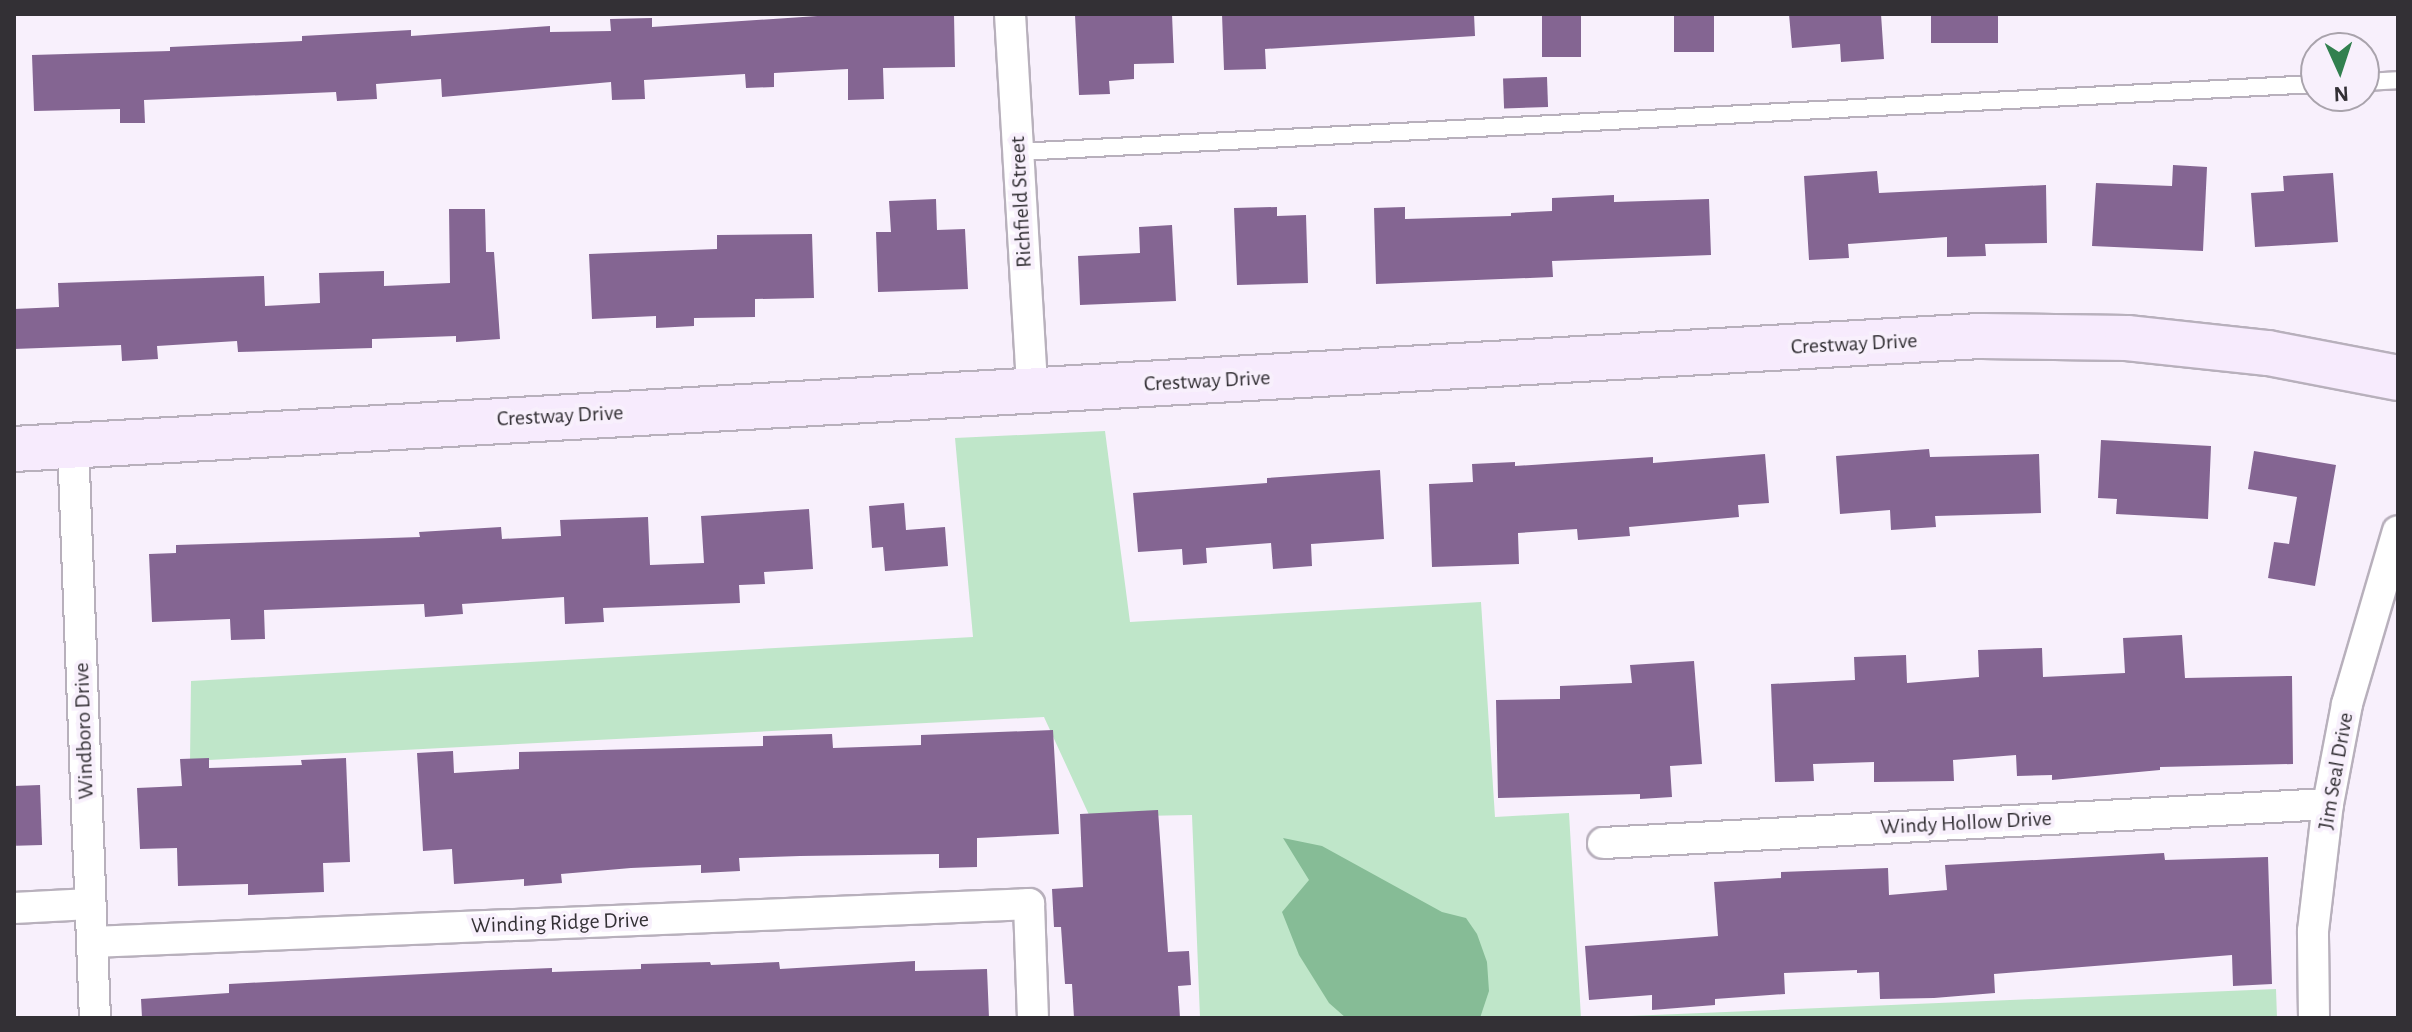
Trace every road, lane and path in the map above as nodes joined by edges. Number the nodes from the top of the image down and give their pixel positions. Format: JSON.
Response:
{"nodes":[{"id":1,"x":1010,"y":14,"type":"edge"},
{"id":2,"x":2300,"y":85,"type":"edge"},
{"id":3,"x":1018,"y":152,"type":"junction"},
{"id":4,"x":2398,"y":378,"type":"edge"},
{"id":5,"x":1032,"y":389,"type":"junction"},
{"id":6,"x":73,"y":444,"type":"junction"},
{"id":7,"x":14,"y":449,"type":"edge"},
{"id":8,"x":2398,"y":531,"type":"edge"},
{"id":9,"x":2328,"y":804,"type":"junction"},
{"id":10,"x":1603,"y":843,"type":"dead end"},
{"id":11,"x":90,"y":904,"type":"junction"},
{"id":12,"x":14,"y":908,"type":"edge"},
{"id":13,"x":92,"y":942,"type":"junction"},
{"id":14,"x":95,"y":1018,"type":"edge"},
{"id":15,"x":1033,"y":1018,"type":"edge"},
{"id":16,"x":2314,"y":1018,"type":"edge"}],
"edges":[{"from":1,"to":3,"type":"street","name":"Richfield Street"},
{"from":2,"to":3,"type":"lane"},
{"from":3,"to":5,"type":"street","name":"Richfield Street"},
{"from":4,"to":5,"type":"main road","name":"Crestway Drive"},
{"from":5,"to":6,"type":"main road","name":"Crestway Drive"},
{"from":6,"to":7,"type":"main road","name":"Crestway Drive"},
{"from":6,"to":11,"type":"street","name":"Windboro Drive"},
{"from":8,"to":9,"type":"street","name":"Jim Seal Drive"},
{"from":9,"to":10,"type":"street","name":"Windy Hollow Drive"},
{"from":9,"to":16,"type":"street","name":"Jim Seal Drive"},
{"from":11,"to":12,"type":"street"},
{"from":11,"to":13,"type":"street","name":"Windboro Drive"},
{"from":13,"to":14,"type":"street","name":"Windboro Drive"},
{"from":13,"to":15,"type":"street","name":"Winding Ridge Drive"}]}
